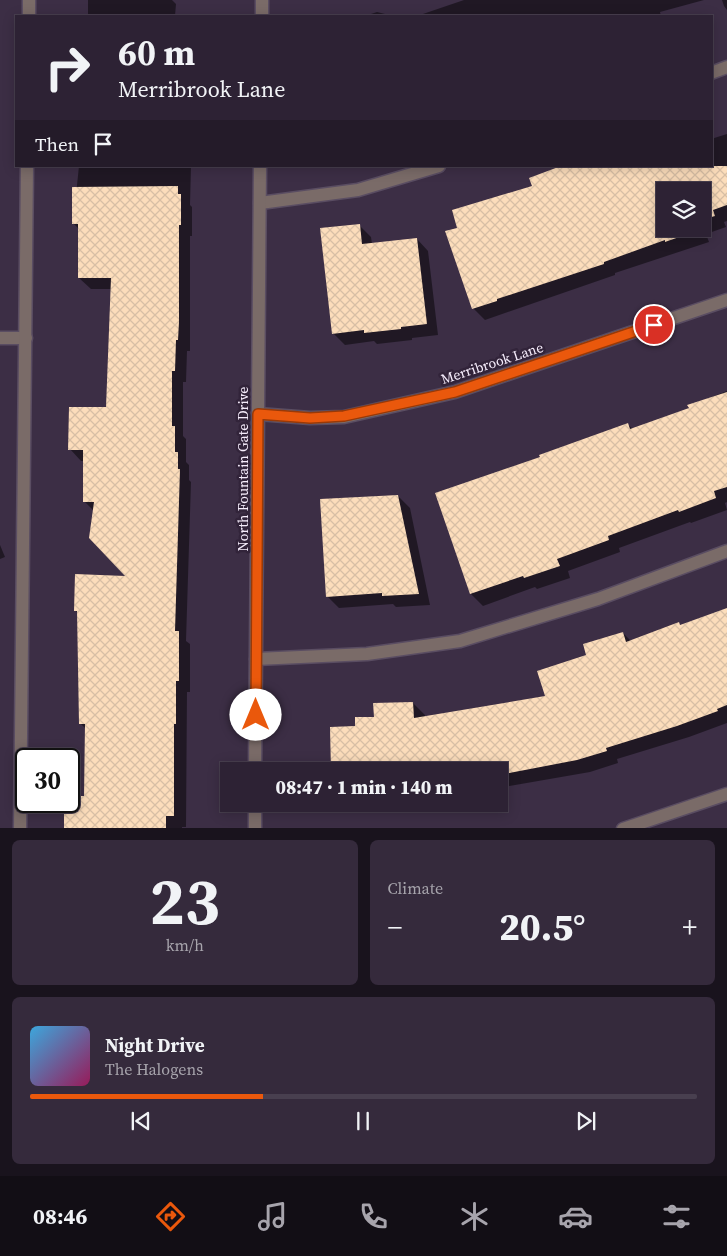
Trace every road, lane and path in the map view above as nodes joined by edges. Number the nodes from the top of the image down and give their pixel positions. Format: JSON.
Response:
{"nodes":[{"id":1,"x":29,"y":0,"type":"edge"},
{"id":2,"x":262,"y":0,"type":"edge"},
{"id":3,"x":29,"y":15,"type":"edge"},
{"id":4,"x":262,"y":15,"type":"edge"},
{"id":5,"x":727,"y":67,"type":"edge"},
{"id":6,"x":713,"y":72,"type":"edge"},
{"id":7,"x":28,"y":167,"type":"edge"},
{"id":8,"x":260,"y":167,"type":"edge"},
{"id":9,"x":436,"y":167,"type":"edge"},
{"id":10,"x":260,"y":203,"type":"junction"},
{"id":11,"x":727,"y":300,"type":"edge"},
{"id":12,"x":0,"y":338,"type":"edge"},
{"id":13,"x":26,"y":338,"type":"junction"},
{"id":14,"x":258,"y":414,"type":"junction"},
{"id":15,"x":727,"y":551,"type":"edge"},
{"id":16,"x":256,"y":659,"type":"junction"},
{"id":17,"x":255,"y":762,"type":"edge"},
{"id":18,"x":727,"y":794,"type":"edge"},
{"id":19,"x":255,"y":812,"type":"edge"},
{"id":20,"x":20,"y":828,"type":"edge"},
{"id":21,"x":255,"y":828,"type":"edge"},
{"id":22,"x":623,"y":828,"type":"edge"}],
"edges":[{"from":1,"to":3,"type":"street"},
{"from":2,"to":4,"type":"street"},
{"from":5,"to":6,"type":"street"},
{"from":7,"to":13,"type":"street"},
{"from":8,"to":10,"type":"street","name":"North Fountain Gate Drive"},
{"from":9,"to":10,"type":"street"},
{"from":10,"to":14,"type":"street","name":"North Fountain Gate Drive"},
{"from":11,"to":14,"type":"street","name":"Merribrook Lane"},
{"from":12,"to":13,"type":"street"},
{"from":13,"to":20,"type":"street"},
{"from":14,"to":16,"type":"street","name":"North Fountain Gate Drive"},
{"from":15,"to":16,"type":"street"},
{"from":16,"to":17,"type":"street","name":"North Fountain Gate Drive"},
{"from":18,"to":22,"type":"street"},
{"from":19,"to":21,"type":"street"}]}
